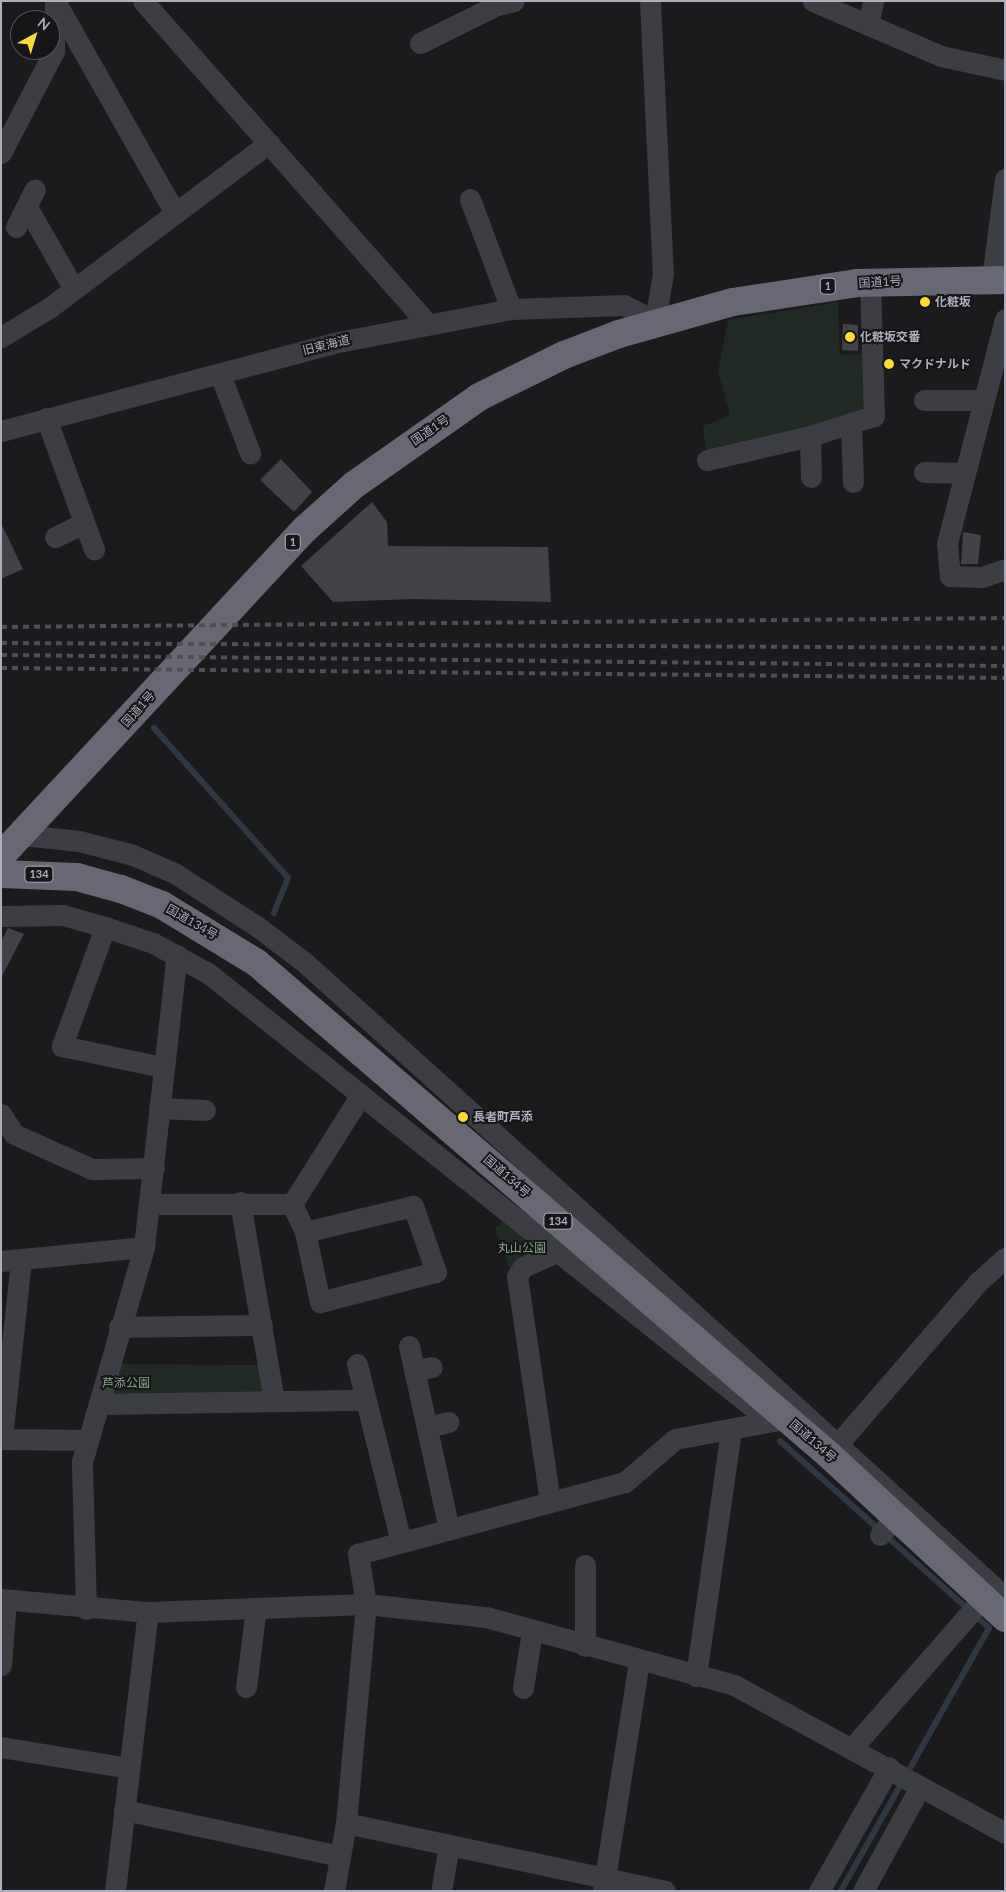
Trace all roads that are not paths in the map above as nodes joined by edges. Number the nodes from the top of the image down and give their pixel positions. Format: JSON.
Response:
{"nodes":[{"id":1,"x":55,"y":1,"type":"edge"},
{"id":2,"x":143,"y":1,"type":"edge"},
{"id":3,"x":514,"y":1,"type":"edge"},
{"id":4,"x":650,"y":1,"type":"edge"},
{"id":5,"x":812,"y":1,"type":"edge"},
{"id":6,"x":873,"y":1,"type":"edge"},
{"id":7,"x":868,"y":25,"type":"junction"},
{"id":8,"x":420,"y":43,"type":"dead end"},
{"id":9,"x":1005,"y":70,"type":"edge"},
{"id":10,"x":269,"y":143,"type":"junction"},
{"id":11,"x":1,"y":153,"type":"edge"},
{"id":12,"x":1005,"y":178,"type":"edge"},
{"id":13,"x":470,"y":199,"type":"dead end"},
{"id":14,"x":175,"y":213,"type":"junction"},
{"id":15,"x":16,"y":227,"type":"dead end"},
{"id":16,"x":999,"y":279,"type":"edge"},
{"id":17,"x":870,"y":282,"type":"junction"},
{"id":18,"x":74,"y":289,"type":"junction"},
{"id":19,"x":511,"y":309,"type":"junction"},
{"id":20,"x":1005,"y":319,"type":"edge"},
{"id":21,"x":655,"y":321,"type":"junction"},
{"id":22,"x":428,"y":324,"type":"junction"},
{"id":23,"x":1,"y":337,"type":"edge"},
{"id":24,"x":220,"y":374,"type":"junction"},
{"id":25,"x":924,"y":400,"type":"dead end"},
{"id":26,"x":981,"y":400,"type":"junction"},
{"id":27,"x":46,"y":418,"type":"junction"},
{"id":28,"x":852,"y":423,"type":"junction"},
{"id":29,"x":1,"y":431,"type":"edge"},
{"id":30,"x":810,"y":436,"type":"junction"},
{"id":31,"x":250,"y":453,"type":"dead end"},
{"id":32,"x":707,"y":460,"type":"dead end"},
{"id":33,"x":924,"y":472,"type":"dead end"},
{"id":34,"x":963,"y":473,"type":"junction"},
{"id":35,"x":811,"y":477,"type":"dead end"},
{"id":36,"x":853,"y":482,"type":"dead end"},
{"id":37,"x":82,"y":524,"type":"junction"},
{"id":38,"x":55,"y":537,"type":"dead end"},
{"id":39,"x":94,"y":549,"type":"dead end"},
{"id":40,"x":1005,"y":569,"type":"edge"},
{"id":41,"x":23,"y":835,"type":"junction"},
{"id":42,"x":1,"y":856,"type":"edge"},
{"id":43,"x":1,"y":874,"type":"edge"},
{"id":44,"x":1,"y":916,"type":"edge"},
{"id":45,"x":105,"y":927,"type":"junction"},
{"id":46,"x":177,"y":955,"type":"junction"},
{"id":47,"x":162,"y":1068,"type":"junction"},
{"id":48,"x":361,"y":1095,"type":"junction"},
{"id":49,"x":158,"y":1108,"type":"junction"},
{"id":50,"x":205,"y":1110,"type":"dead end"},
{"id":51,"x":1,"y":1114,"type":"edge"},
{"id":52,"x":154,"y":1168,"type":"junction"},
{"id":53,"x":240,"y":1202,"type":"junction"},
{"id":54,"x":151,"y":1204,"type":"junction"},
{"id":55,"x":292,"y":1204,"type":"junction"},
{"id":56,"x":305,"y":1232,"type":"junction"},
{"id":57,"x":599,"y":1242,"type":"junction"},
{"id":58,"x":144,"y":1247,"type":"junction"},
{"id":59,"x":556,"y":1252,"type":"junction"},
{"id":60,"x":1005,"y":1258,"type":"edge"},
{"id":61,"x":11,"y":1260,"type":"edge"},
{"id":62,"x":262,"y":1325,"type":"junction"},
{"id":63,"x":119,"y":1327,"type":"junction"},
{"id":64,"x":408,"y":1346,"type":"dead end"},
{"id":65,"x":357,"y":1364,"type":"dead end"},
{"id":66,"x":365,"y":1400,"type":"junction"},
{"id":67,"x":274,"y":1401,"type":"junction"},
{"id":68,"x":99,"y":1404,"type":"junction"},
{"id":69,"x":779,"y":1420,"type":"junction"},
{"id":70,"x":448,"y":1422,"type":"dead end"},
{"id":71,"x":427,"y":1427,"type":"junction"},
{"id":72,"x":731,"y":1430,"type":"junction"},
{"id":73,"x":88,"y":1440,"type":"junction"},
{"id":74,"x":834,"y":1449,"type":"junction"},
{"id":75,"x":550,"y":1502,"type":"junction"},
{"id":76,"x":449,"y":1530,"type":"junction"},
{"id":77,"x":401,"y":1542,"type":"junction"},
{"id":78,"x":585,"y":1565,"type":"dead end"},
{"id":79,"x":4,"y":1600,"type":"edge"},
{"id":80,"x":366,"y":1604,"type":"junction"},
{"id":81,"x":991,"y":1606,"type":"edge"},
{"id":82,"x":256,"y":1608,"type":"junction"},
{"id":83,"x":86,"y":1609,"type":"junction"},
{"id":84,"x":148,"y":1612,"type":"junction"},
{"id":85,"x":532,"y":1631,"type":"junction"},
{"id":86,"x":585,"y":1646,"type":"junction"},
{"id":87,"x":639,"y":1662,"type":"junction"},
{"id":88,"x":1,"y":1665,"type":"edge"},
{"id":89,"x":696,"y":1676,"type":"junction"},
{"id":90,"x":246,"y":1687,"type":"dead end"},
{"id":91,"x":523,"y":1688,"type":"dead end"},
{"id":92,"x":1,"y":1747,"type":"edge"},
{"id":93,"x":852,"y":1748,"type":"junction"},
{"id":94,"x":128,"y":1768,"type":"junction"},
{"id":95,"x":904,"y":1777,"type":"junction"},
{"id":96,"x":124,"y":1810,"type":"junction"},
{"id":97,"x":346,"y":1823,"type":"junction"},
{"id":98,"x":1005,"y":1832,"type":"edge"},
{"id":99,"x":450,"y":1845,"type":"junction"},
{"id":100,"x":340,"y":1856,"type":"junction"},
{"id":101,"x":604,"y":1884,"type":"edge"},
{"id":102,"x":442,"y":1886,"type":"dead end"},
{"id":103,"x":115,"y":1891,"type":"edge"},
{"id":104,"x":334,"y":1891,"type":"edge"},
{"id":105,"x":665,"y":1891,"type":"edge"},
{"id":106,"x":819,"y":1891,"type":"edge"},
{"id":107,"x":862,"y":1891,"type":"edge"}],
"edges":[{"from":1,"to":11,"type":"street"},
{"from":1,"to":14,"type":"street"},
{"from":2,"to":10,"type":"street"},
{"from":3,"to":8,"type":"street"},
{"from":4,"to":21,"type":"street"},
{"from":5,"to":7,"type":"street"},
{"from":6,"to":7,"type":"street"},
{"from":7,"to":9,"type":"street"},
{"from":10,"to":14,"type":"street"},
{"from":10,"to":22,"type":"street"},
{"from":12,"to":16,"type":"street"},
{"from":13,"to":19,"type":"street"},
{"from":14,"to":18,"type":"street"},
{"from":15,"to":18,"type":"street"},
{"from":16,"to":17,"type":"highway","name":"国道1号","number":"1"},
{"from":17,"to":21,"type":"highway","name":"国道1号","number":"1"},
{"from":17,"to":28,"type":"street"},
{"from":18,"to":23,"type":"street"},
{"from":19,"to":21,"type":"street","name":"旧東海道"},
{"from":19,"to":22,"type":"street","name":"旧東海道"},
{"from":20,"to":26,"type":"street"},
{"from":21,"to":41,"type":"highway","name":"国道1号","number":"1"},
{"from":22,"to":24,"type":"street","name":"旧東海道"},
{"from":24,"to":27,"type":"street","name":"旧東海道"},
{"from":24,"to":31,"type":"street"},
{"from":25,"to":26,"type":"street"},
{"from":26,"to":34,"type":"street"},
{"from":27,"to":29,"type":"street","name":"旧東海道"},
{"from":27,"to":37,"type":"street"},
{"from":28,"to":30,"type":"street"},
{"from":28,"to":36,"type":"street"},
{"from":30,"to":32,"type":"street"},
{"from":30,"to":35,"type":"street"},
{"from":33,"to":34,"type":"street"},
{"from":34,"to":40,"type":"street"},
{"from":37,"to":38,"type":"street"},
{"from":37,"to":39,"type":"street"},
{"from":41,"to":42,"type":"highway","name":"国道1号","number":"1"},
{"from":41,"to":57,"type":"street"},
{"from":43,"to":57,"type":"highway","name":"国道134号","number":"134"},
{"from":44,"to":45,"type":"street"},
{"from":45,"to":46,"type":"street"},
{"from":45,"to":47,"type":"street"},
{"from":46,"to":47,"type":"street"},
{"from":46,"to":48,"type":"street"},
{"from":47,"to":49,"type":"street"},
{"from":48,"to":55,"type":"street"},
{"from":48,"to":59,"type":"street"},
{"from":49,"to":50,"type":"street"},
{"from":49,"to":52,"type":"street"},
{"from":51,"to":52,"type":"street"},
{"from":52,"to":54,"type":"street"},
{"from":53,"to":54,"type":"street"},
{"from":53,"to":55,"type":"street"},
{"from":53,"to":62,"type":"street"},
{"from":54,"to":58,"type":"street"},
{"from":55,"to":56,"type":"street"},
{"from":56,"to":56,"type":"street"},
{"from":57,"to":69,"type":"highway","name":"国道134号","number":"134"},
{"from":57,"to":74,"type":"street"},
{"from":58,"to":61,"type":"street"},
{"from":58,"to":63,"type":"street"},
{"from":59,"to":69,"type":"street"},
{"from":59,"to":75,"type":"street"},
{"from":60,"to":74,"type":"street"},
{"from":61,"to":73,"type":"street"},
{"from":62,"to":63,"type":"street"},
{"from":62,"to":67,"type":"street"},
{"from":63,"to":68,"type":"street"},
{"from":64,"to":71,"type":"street"},
{"from":65,"to":66,"type":"street"},
{"from":66,"to":67,"type":"street"},
{"from":66,"to":77,"type":"street"},
{"from":67,"to":68,"type":"street"},
{"from":68,"to":73,"type":"street"},
{"from":69,"to":72,"type":"street"},
{"from":69,"to":74,"type":"highway","name":"国道134号","number":"134"},
{"from":70,"to":71,"type":"street"},
{"from":71,"to":76,"type":"street"},
{"from":72,"to":75,"type":"street"},
{"from":72,"to":89,"type":"street"},
{"from":73,"to":83,"type":"street"},
{"from":74,"to":81,"type":"street"},
{"from":74,"to":81,"type":"highway","name":"国道134号","number":"134"},
{"from":75,"to":76,"type":"street"},
{"from":76,"to":77,"type":"street"},
{"from":77,"to":80,"type":"street"},
{"from":78,"to":86,"type":"street"},
{"from":79,"to":83,"type":"street"},
{"from":79,"to":88,"type":"street"},
{"from":80,"to":82,"type":"street"},
{"from":80,"to":85,"type":"street"},
{"from":80,"to":97,"type":"street"},
{"from":81,"to":93,"type":"street"},
{"from":82,"to":84,"type":"street"},
{"from":82,"to":90,"type":"street"},
{"from":83,"to":84,"type":"street"},
{"from":84,"to":94,"type":"street"},
{"from":85,"to":86,"type":"street"},
{"from":85,"to":91,"type":"street"},
{"from":86,"to":87,"type":"street"},
{"from":87,"to":89,"type":"street"},
{"from":87,"to":101,"type":"street"},
{"from":89,"to":93,"type":"street"},
{"from":92,"to":94,"type":"street"},
{"from":93,"to":95,"type":"street"},
{"from":94,"to":96,"type":"street"},
{"from":95,"to":98,"type":"street"},
{"from":95,"to":106,"type":"street"},
{"from":95,"to":107,"type":"street"},
{"from":96,"to":100,"type":"street"},
{"from":96,"to":103,"type":"street"},
{"from":97,"to":99,"type":"street"},
{"from":97,"to":100,"type":"street"},
{"from":99,"to":101,"type":"street"},
{"from":99,"to":102,"type":"street"},
{"from":100,"to":104,"type":"street"},
{"from":101,"to":105,"type":"street"}]}
